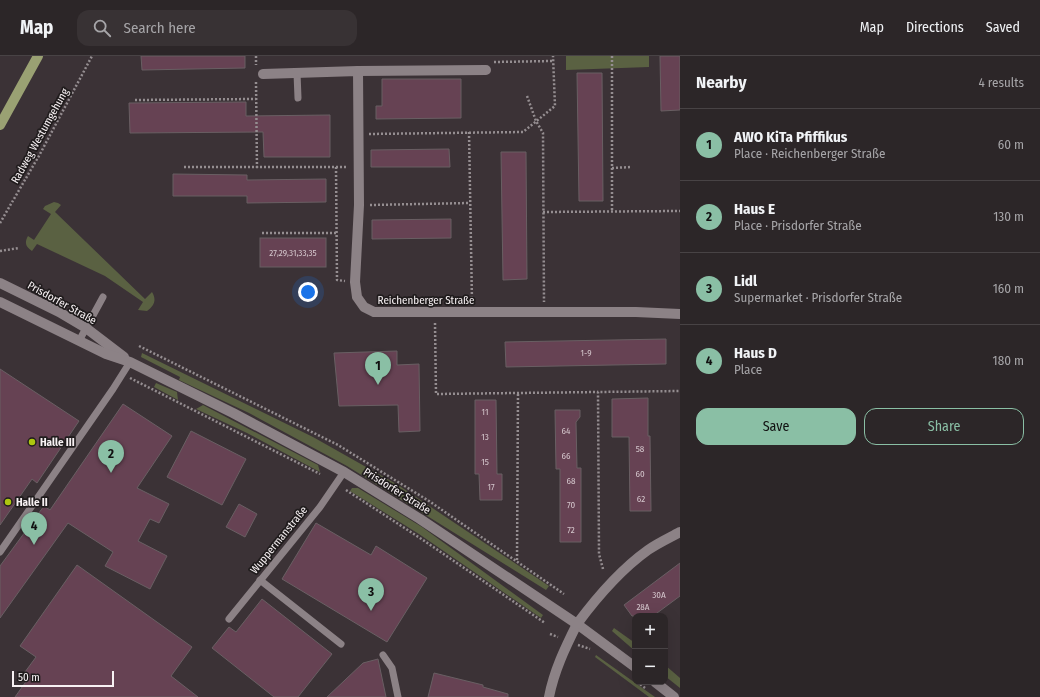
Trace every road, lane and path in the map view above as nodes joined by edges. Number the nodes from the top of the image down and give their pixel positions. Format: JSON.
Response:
{"nodes":[{"id":1,"x":38,"y":56,"type":"edge"},
{"id":2,"x":92,"y":56,"type":"edge"},
{"id":3,"x":256,"y":56,"type":"edge"},
{"id":4,"x":553,"y":56,"type":"edge"},
{"id":5,"x":612,"y":56,"type":"edge"},
{"id":6,"x":553,"y":61,"type":"junction"},
{"id":7,"x":486,"y":70,"type":"joint"},
{"id":8,"x":358,"y":71,"type":"junction"},
{"id":9,"x":297,"y":73,"type":"junction"},
{"id":10,"x":258,"y":74,"type":"junction"},
{"id":11,"x":527,"y":96,"type":"dead end"},
{"id":12,"x":298,"y":98,"type":"dead end"},
{"id":13,"x":256,"y":99,"type":"junction"},
{"id":14,"x":135,"y":100,"type":"dead end"},
{"id":15,"x":10,"y":106,"type":"junction"},
{"id":16,"x":0,"y":116,"type":"edge"},
{"id":17,"x":536,"y":121,"type":"junction"},
{"id":18,"x":0,"y":125,"type":"edge"},
{"id":19,"x":469,"y":132,"type":"junction"},
{"id":20,"x":359,"y":134,"type":"junction"},
{"id":21,"x":184,"y":167,"type":"dead end"},
{"id":22,"x":336,"y":167,"type":"junction"},
{"id":23,"x":359,"y":167,"type":"junction"},
{"id":24,"x":632,"y":167,"type":"dead end"},
{"id":25,"x":257,"y":168,"type":"junction"},
{"id":26,"x":612,"y":168,"type":"junction"},
{"id":27,"x":470,"y":203,"type":"junction"},
{"id":28,"x":359,"y":205,"type":"junction"},
{"id":29,"x":612,"y":211,"type":"junction"},
{"id":30,"x":680,"y":211,"type":"edge"},
{"id":31,"x":544,"y":212,"type":"junction"},
{"id":32,"x":0,"y":223,"type":"edge"},
{"id":33,"x":262,"y":233,"type":"dead end"},
{"id":34,"x":337,"y":233,"type":"junction"},
{"id":35,"x":19,"y":248,"type":"dead end"},
{"id":36,"x":0,"y":251,"type":"edge"},
{"id":37,"x":355,"y":282,"type":"junction"},
{"id":38,"x":0,"y":283,"type":"edge"},
{"id":39,"x":103,"y":297,"type":"dead end"},
{"id":40,"x":0,"y":302,"type":"edge"},
{"id":41,"x":472,"y":312,"type":"junction"},
{"id":42,"x":544,"y":312,"type":"junction"},
{"id":43,"x":434,"y":313,"type":"junction"},
{"id":44,"x":680,"y":314,"type":"edge"},
{"id":45,"x":86,"y":328,"type":"junction"},
{"id":46,"x":79,"y":341,"type":"junction"},
{"id":47,"x":139,"y":346,"type":"dead end"},
{"id":48,"x":130,"y":362,"type":"junction"},
{"id":49,"x":122,"y":374,"type":"junction"},
{"id":50,"x":680,"y":391,"type":"edge"},
{"id":51,"x":598,"y":392,"type":"junction"},
{"id":52,"x":518,"y":393,"type":"junction"},
{"id":53,"x":344,"y":472,"type":"junction"},
{"id":54,"x":320,"y":474,"type":"dead end"},
{"id":55,"x":346,"y":490,"type":"dead end"},
{"id":56,"x":680,"y":532,"type":"edge"},
{"id":57,"x":0,"y":552,"type":"edge"},
{"id":58,"x":517,"y":561,"type":"junction"},
{"id":59,"x":603,"y":570,"type":"dead end"},
{"id":60,"x":260,"y":580,"type":"junction"},
{"id":61,"x":564,"y":594,"type":"dead end"},
{"id":62,"x":229,"y":619,"type":"dead end"},
{"id":63,"x":545,"y":623,"type":"dead end"},
{"id":64,"x":577,"y":624,"type":"junction"},
{"id":65,"x":340,"y":644,"type":"dead end"},
{"id":66,"x":383,"y":655,"type":"dead end"},
{"id":67,"x":632,"y":665,"type":"edge"},
{"id":68,"x":659,"y":685,"type":"edge"},
{"id":69,"x":398,"y":697,"type":"edge"},
{"id":70,"x":549,"y":697,"type":"edge"},
{"id":71,"x":674,"y":697,"type":"edge"}],
"edges":[{"from":1,"to":15,"type":"main road"},
{"from":2,"to":32,"type":"path","name":"Radweg Westumgehung"},
{"from":3,"to":10,"type":"path"},
{"from":4,"to":6,"type":"path"},
{"from":5,"to":26,"type":"path"},
{"from":6,"to":7,"type":"path"},
{"from":6,"to":17,"type":"path"},
{"from":7,"to":8,"type":"main road"},
{"from":8,"to":9,"type":"main road"},
{"from":8,"to":20,"type":"main road","name":"Reichenberger Straße"},
{"from":9,"to":10,"type":"main road"},
{"from":9,"to":12,"type":"lane"},
{"from":10,"to":13,"type":"path"},
{"from":11,"to":17,"type":"path"},
{"from":13,"to":14,"type":"path"},
{"from":13,"to":25,"type":"path"},
{"from":15,"to":16,"type":"main road"},
{"from":15,"to":18,"type":"main road"},
{"from":17,"to":19,"type":"path"},
{"from":17,"to":31,"type":"path"},
{"from":19,"to":20,"type":"path"},
{"from":19,"to":27,"type":"path"},
{"from":20,"to":23,"type":"main road","name":"Reichenberger Straße"},
{"from":21,"to":25,"type":"path"},
{"from":22,"to":23,"type":"path"},
{"from":22,"to":25,"type":"path"},
{"from":22,"to":34,"type":"path"},
{"from":23,"to":28,"type":"main road","name":"Reichenberger Straße"},
{"from":24,"to":26,"type":"path"},
{"from":26,"to":29,"type":"path"},
{"from":27,"to":28,"type":"path"},
{"from":27,"to":41,"type":"path"},
{"from":28,"to":37,"type":"main road","name":"Reichenberger Straße"},
{"from":29,"to":30,"type":"path"},
{"from":29,"to":31,"type":"path"},
{"from":31,"to":42,"type":"path"},
{"from":33,"to":34,"type":"path"},
{"from":34,"to":37,"type":"path"},
{"from":35,"to":36,"type":"path"},
{"from":37,"to":43,"type":"main road","name":"Reichenberger Straße"},
{"from":38,"to":45,"type":"main road","name":"Prisdorfer Straße"},
{"from":39,"to":45,"type":"lane"},
{"from":40,"to":46,"type":"main road","name":"Prisdorfer Straße"},
{"from":41,"to":42,"type":"main road","name":"Reichenberger Straße"},
{"from":41,"to":43,"type":"main road","name":"Reichenberger Straße"},
{"from":42,"to":44,"type":"main road","name":"Reichenberger Straße"},
{"from":43,"to":52,"type":"path"},
{"from":45,"to":46,"type":"lane"},
{"from":45,"to":48,"type":"main road","name":"Prisdorfer Straße"},
{"from":46,"to":48,"type":"main road","name":"Prisdorfer Straße"},
{"from":47,"to":58,"type":"path"},
{"from":48,"to":49,"type":"lane"},
{"from":48,"to":53,"type":"main road","name":"Prisdorfer Straße"},
{"from":49,"to":54,"type":"path"},
{"from":49,"to":57,"type":"lane"},
{"from":50,"to":51,"type":"path"},
{"from":51,"to":52,"type":"path"},
{"from":51,"to":59,"type":"path"},
{"from":52,"to":58,"type":"path"},
{"from":53,"to":60,"type":"lane","name":"Wuppermanstraße"},
{"from":53,"to":64,"type":"main road","name":"Prisdorfer Straße"},
{"from":55,"to":63,"type":"path"},
{"from":56,"to":64,"type":"main road"},
{"from":58,"to":61,"type":"path"},
{"from":60,"to":62,"type":"lane","name":"Wuppermanstraße"},
{"from":60,"to":65,"type":"lane"},
{"from":64,"to":67,"type":"main road","name":"Prisdorfer Straße"},
{"from":64,"to":70,"type":"main road"},
{"from":66,"to":69,"type":"lane"},
{"from":68,"to":71,"type":"main road"}]}
